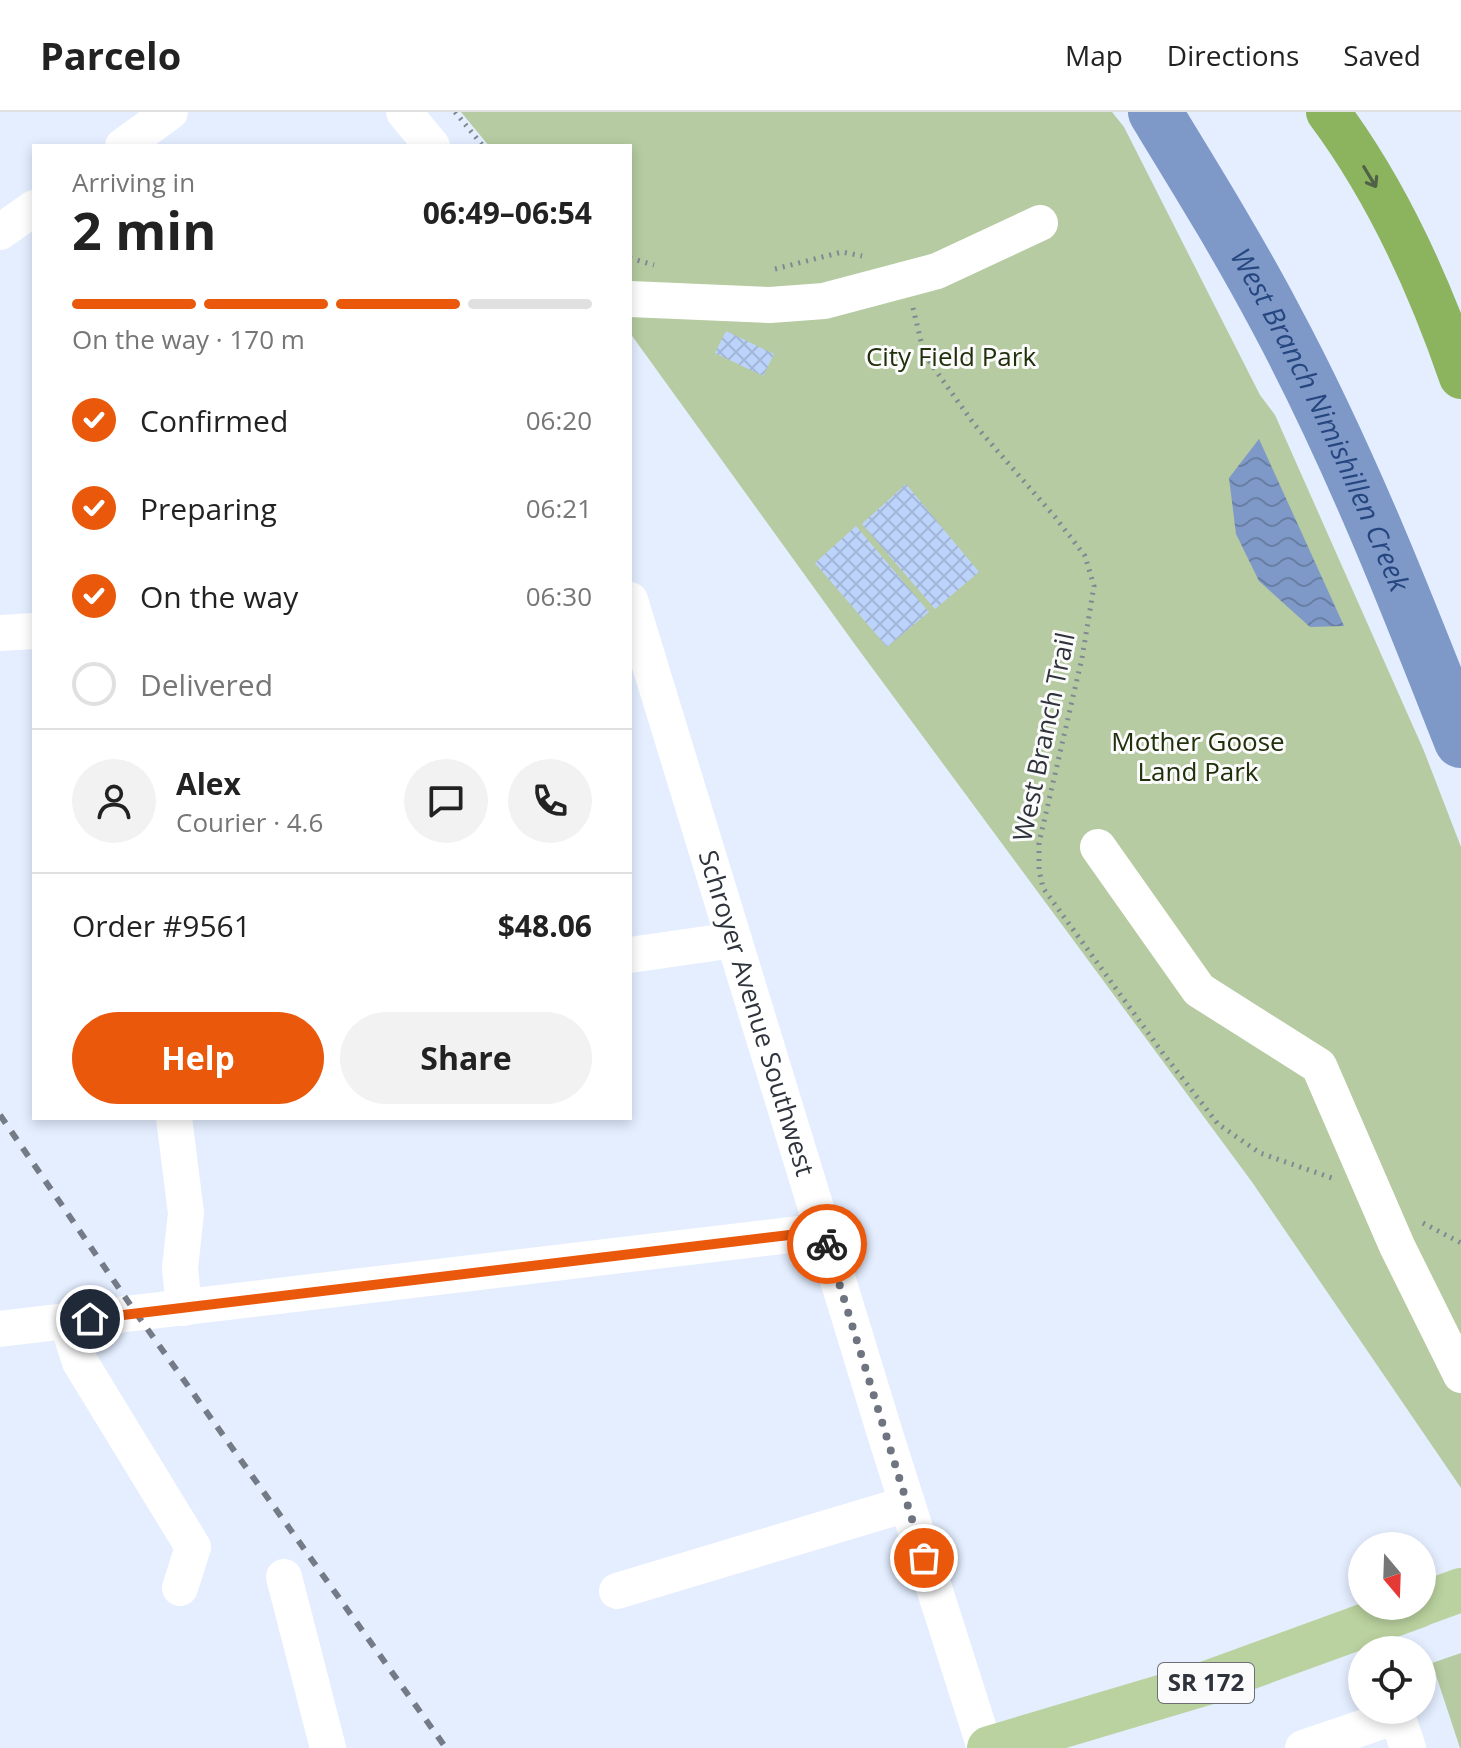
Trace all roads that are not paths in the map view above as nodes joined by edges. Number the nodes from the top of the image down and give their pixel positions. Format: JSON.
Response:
{"nodes":[{"id":1,"x":170,"y":112,"type":"edge"},
{"id":2,"x":404,"y":112,"type":"edge"},
{"id":3,"x":1328,"y":112,"type":"edge"},
{"id":4,"x":126,"y":144,"type":"edge"},
{"id":5,"x":430,"y":144,"type":"edge"},
{"id":6,"x":32,"y":209,"type":"edge"},
{"id":7,"x":1040,"y":223,"type":"dead end"},
{"id":8,"x":0,"y":232,"type":"edge"},
{"id":9,"x":632,"y":299,"type":"edge"},
{"id":10,"x":1461,"y":377,"type":"edge"},
{"id":11,"x":632,"y":607,"type":"edge"},
{"id":12,"x":32,"y":631,"type":"edge"},
{"id":13,"x":0,"y":633,"type":"edge"},
{"id":14,"x":1098,"y":847,"type":"dead end"},
{"id":15,"x":734,"y":940,"type":"junction"},
{"id":16,"x":632,"y":955,"type":"edge"},
{"id":17,"x":174,"y":1120,"type":"edge"},
{"id":18,"x":823,"y":1231,"type":"junction"},
{"id":19,"x":184,"y":1308,"type":"junction"},
{"id":20,"x":67,"y":1321,"type":"junction"},
{"id":21,"x":0,"y":1329,"type":"edge"},
{"id":22,"x":1461,"y":1375,"type":"edge"},
{"id":23,"x":907,"y":1504,"type":"junction"},
{"id":24,"x":284,"y":1577,"type":"dead end"},
{"id":25,"x":180,"y":1588,"type":"dead end"},
{"id":26,"x":1461,"y":1590,"type":"edge"},
{"id":27,"x":617,"y":1591,"type":"dead end"},
{"id":28,"x":1436,"y":1599,"type":"edge"},
{"id":29,"x":1379,"y":1620,"type":"edge"},
{"id":30,"x":1000,"y":1746,"type":"edge"},
{"id":31,"x":328,"y":1748,"type":"edge"},
{"id":32,"x":1303,"y":1748,"type":"edge"},
{"id":33,"x":1408,"y":1748,"type":"edge"}],
"edges":[{"from":1,"to":4,"type":"street"},
{"from":2,"to":5,"type":"street"},
{"from":3,"to":10,"type":"highway","one_way":true},
{"from":6,"to":8,"type":"street"},
{"from":7,"to":9,"type":"street"},
{"from":11,"to":15,"type":"street","name":"Schroyer Avenue Southwest"},
{"from":12,"to":13,"type":"street"},
{"from":14,"to":22,"type":"street"},
{"from":15,"to":16,"type":"street"},
{"from":15,"to":18,"type":"street","name":"Schroyer Avenue Southwest"},
{"from":17,"to":19,"type":"street"},
{"from":18,"to":19,"type":"street"},
{"from":18,"to":23,"type":"street","name":"Schroyer Avenue Southwest"},
{"from":19,"to":20,"type":"street"},
{"from":20,"to":21,"type":"street"},
{"from":20,"to":25,"type":"street"},
{"from":23,"to":27,"type":"street"},
{"from":23,"to":30,"type":"street","name":"Schroyer Avenue Southwest"},
{"from":24,"to":31,"type":"street"},
{"from":26,"to":28,"type":"main road","number":"SR 172"},
{"from":29,"to":30,"type":"main road","number":"SR 172"},
{"from":32,"to":33,"type":"street"}]}
